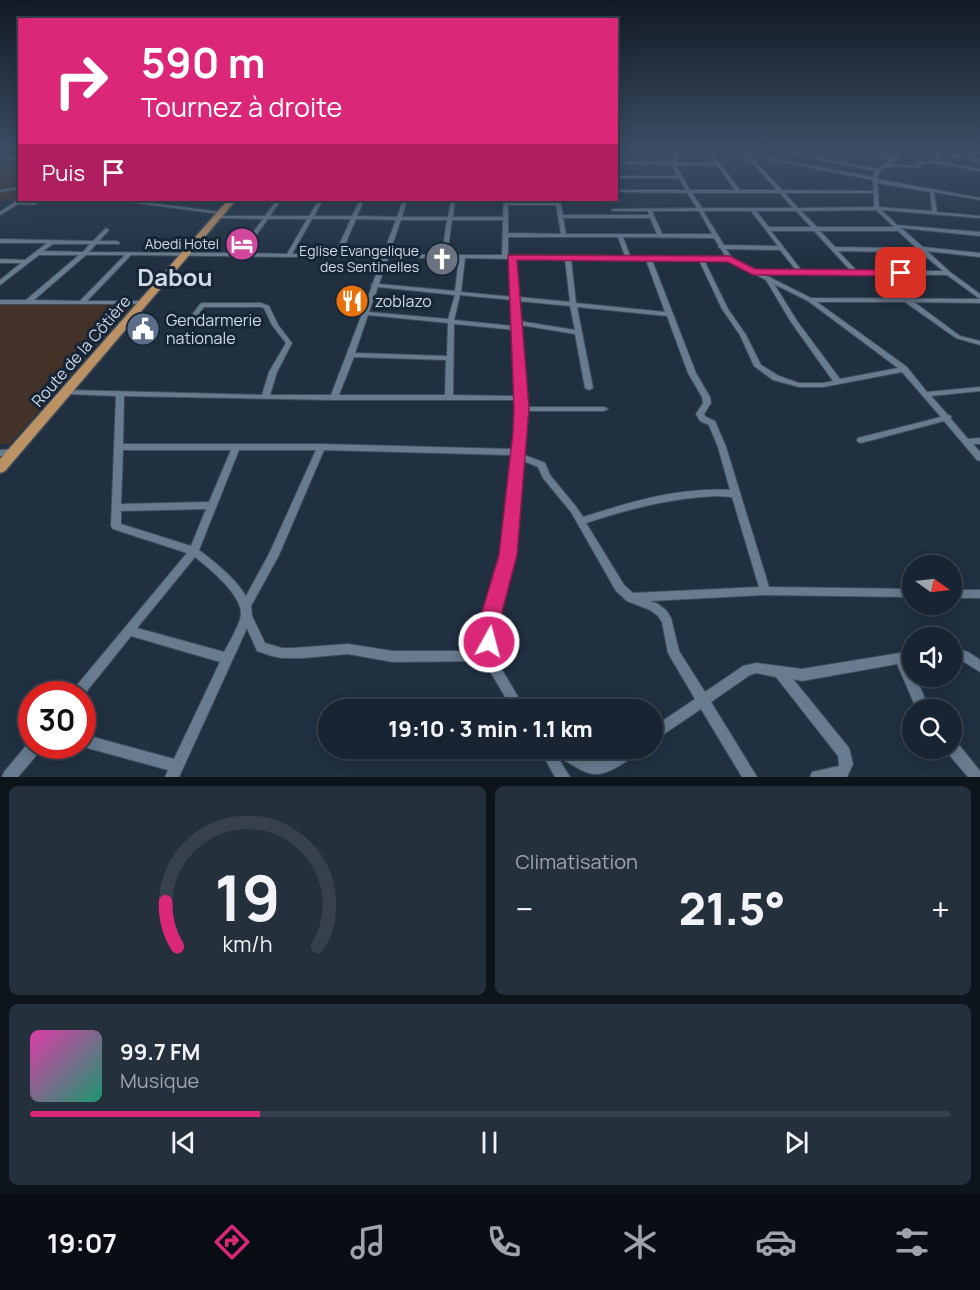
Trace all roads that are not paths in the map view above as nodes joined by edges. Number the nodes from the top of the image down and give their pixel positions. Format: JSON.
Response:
{"nodes":[{"id":1,"x":17,"y":188,"type":"edge"},
{"id":2,"x":687,"y":188,"type":"edge"},
{"id":3,"x":736,"y":188,"type":"edge"},
{"id":4,"x":779,"y":188,"type":"edge"},
{"id":5,"x":875,"y":188,"type":"edge"},
{"id":6,"x":918,"y":188,"type":"edge"},
{"id":7,"x":0,"y":190,"type":"edge"},
{"id":8,"x":618,"y":191,"type":"edge"},
{"id":9,"x":689,"y":191,"type":"junction"},
{"id":10,"x":932,"y":191,"type":"junction"},
{"id":11,"x":739,"y":192,"type":"junction"},
{"id":12,"x":782,"y":192,"type":"junction"},
{"id":13,"x":875,"y":192,"type":"junction"},
{"id":14,"x":980,"y":199,"type":"edge"},
{"id":15,"x":20,"y":201,"type":"edge"},
{"id":16,"x":42,"y":201,"type":"edge"},
{"id":17,"x":128,"y":201,"type":"edge"},
{"id":18,"x":231,"y":201,"type":"edge"},
{"id":19,"x":278,"y":201,"type":"edge"},
{"id":20,"x":320,"y":201,"type":"edge"},
{"id":21,"x":362,"y":201,"type":"edge"},
{"id":22,"x":405,"y":201,"type":"edge"},
{"id":23,"x":453,"y":201,"type":"edge"},
{"id":24,"x":610,"y":201,"type":"edge"},
{"id":25,"x":506,"y":202,"type":"edge"},
{"id":26,"x":558,"y":202,"type":"edge"},
{"id":27,"x":876,"y":208,"type":"junction"},
{"id":28,"x":752,"y":209,"type":"junction"},
{"id":29,"x":797,"y":209,"type":"junction"},
{"id":30,"x":613,"y":210,"type":"junction"},
{"id":31,"x":649,"y":210,"type":"junction"},
{"id":32,"x":699,"y":210,"type":"junction"},
{"id":33,"x":934,"y":213,"type":"junction"},
{"id":34,"x":0,"y":214,"type":"edge"},
{"id":35,"x":219,"y":215,"type":"junction"},
{"id":36,"x":560,"y":216,"type":"junction"},
{"id":37,"x":267,"y":217,"type":"junction"},
{"id":38,"x":311,"y":217,"type":"junction"},
{"id":39,"x":615,"y":217,"type":"junction"},
{"id":40,"x":652,"y":217,"type":"junction"},
{"id":41,"x":980,"y":217,"type":"edge"},
{"id":42,"x":354,"y":218,"type":"junction"},
{"id":43,"x":399,"y":218,"type":"junction"},
{"id":44,"x":450,"y":218,"type":"junction"},
{"id":45,"x":506,"y":219,"type":"junction"},
{"id":46,"x":897,"y":228,"type":"junction"},
{"id":47,"x":767,"y":229,"type":"junction"},
{"id":48,"x":814,"y":229,"type":"junction"},
{"id":49,"x":106,"y":230,"type":"dead end"},
{"id":50,"x":980,"y":234,"type":"edge"},
{"id":51,"x":506,"y":235,"type":"junction"},
{"id":52,"x":564,"y":235,"type":"junction"},
{"id":53,"x":620,"y":236,"type":"junction"},
{"id":54,"x":660,"y":236,"type":"junction"},
{"id":55,"x":714,"y":236,"type":"junction"},
{"id":56,"x":0,"y":241,"type":"edge"},
{"id":57,"x":53,"y":241,"type":"junction"},
{"id":58,"x":95,"y":242,"type":"junction"},
{"id":59,"x":117,"y":243,"type":"dead end"},
{"id":60,"x":721,"y":248,"type":"junction"},
{"id":61,"x":782,"y":248,"type":"junction"},
{"id":62,"x":920,"y":248,"type":"junction"},
{"id":63,"x":833,"y":249,"type":"junction"},
{"id":64,"x":37,"y":253,"type":"junction"},
{"id":65,"x":84,"y":254,"type":"junction"},
{"id":66,"x":129,"y":254,"type":"junction"},
{"id":67,"x":927,"y":254,"type":"junction"},
{"id":68,"x":185,"y":255,"type":"junction"},
{"id":69,"x":240,"y":255,"type":"junction"},
{"id":70,"x":980,"y":255,"type":"edge"},
{"id":71,"x":288,"y":256,"type":"junction"},
{"id":72,"x":338,"y":256,"type":"junction"},
{"id":73,"x":385,"y":256,"type":"junction"},
{"id":74,"x":444,"y":257,"type":"junction"},
{"id":75,"x":462,"y":257,"type":"junction"},
{"id":76,"x":508,"y":257,"type":"junction"},
{"id":77,"x":568,"y":258,"type":"junction"},
{"id":78,"x":628,"y":258,"type":"junction"},
{"id":79,"x":648,"y":258,"type":"junction"},
{"id":80,"x":701,"y":259,"type":"junction"},
{"id":81,"x":730,"y":259,"type":"junction"},
{"id":82,"x":0,"y":261,"type":"edge"},
{"id":83,"x":27,"y":262,"type":"junction"},
{"id":84,"x":753,"y":272,"type":"junction"},
{"id":85,"x":800,"y":272,"type":"junction"},
{"id":86,"x":855,"y":272,"type":"junction"},
{"id":87,"x":948,"y":273,"type":"junction"},
{"id":88,"x":768,"y":279,"type":"junction"},
{"id":89,"x":0,"y":283,"type":"edge"},
{"id":90,"x":374,"y":285,"type":"junction"},
{"id":91,"x":458,"y":293,"type":"junction"},
{"id":92,"x":514,"y":298,"type":"junction"},
{"id":93,"x":980,"y":299,"type":"edge"},
{"id":94,"x":810,"y":300,"type":"junction"},
{"id":95,"x":906,"y":300,"type":"junction"},
{"id":96,"x":0,"y":302,"type":"edge"},
{"id":97,"x":28,"y":302,"type":"junction"},
{"id":98,"x":82,"y":302,"type":"junction"},
{"id":99,"x":144,"y":303,"type":"junction"},
{"id":100,"x":573,"y":304,"type":"junction"},
{"id":101,"x":364,"y":313,"type":"junction"},
{"id":102,"x":670,"y":314,"type":"junction"},
{"id":103,"x":192,"y":318,"type":"dead end"},
{"id":104,"x":451,"y":321,"type":"junction"},
{"id":105,"x":516,"y":325,"type":"junction"},
{"id":106,"x":579,"y":333,"type":"junction"},
{"id":107,"x":980,"y":343,"type":"edge"},
{"id":108,"x":351,"y":355,"type":"junction"},
{"id":109,"x":450,"y":358,"type":"junction"},
{"id":110,"x":904,"y":369,"type":"junction"},
{"id":111,"x":838,"y":382,"type":"junction"},
{"id":112,"x":589,"y":388,"type":"dead end"},
{"id":113,"x":980,"y":389,"type":"edge"},
{"id":114,"x":67,"y":392,"type":"junction"},
{"id":115,"x":120,"y":394,"type":"junction"},
{"id":116,"x":927,"y":394,"type":"junction"},
{"id":117,"x":265,"y":397,"type":"junction"},
{"id":118,"x":334,"y":398,"type":"junction"},
{"id":119,"x":449,"y":398,"type":"junction"},
{"id":120,"x":520,"y":398,"type":"junction"},
{"id":121,"x":604,"y":409,"type":"dead end"},
{"id":122,"x":521,"y":410,"type":"junction"},
{"id":123,"x":948,"y":418,"type":"junction"},
{"id":124,"x":861,"y":440,"type":"dead end"},
{"id":125,"x":980,"y":441,"type":"edge"},
{"id":126,"x":967,"y":442,"type":"junction"},
{"id":127,"x":118,"y":447,"type":"junction"},
{"id":128,"x":236,"y":447,"type":"junction"},
{"id":129,"x":321,"y":447,"type":"junction"},
{"id":130,"x":14,"y":452,"type":"junction"},
{"id":131,"x":0,"y":453,"type":"edge"},
{"id":132,"x":518,"y":453,"type":"junction"},
{"id":133,"x":980,"y":458,"type":"edge"},
{"id":134,"x":0,"y":468,"type":"edge"},
{"id":135,"x":736,"y":494,"type":"junction"},
{"id":136,"x":213,"y":505,"type":"junction"},
{"id":137,"x":117,"y":507,"type":"junction"},
{"id":138,"x":580,"y":521,"type":"junction"},
{"id":139,"x":194,"y":552,"type":"junction"},
{"id":140,"x":765,"y":591,"type":"junction"},
{"id":141,"x":902,"y":593,"type":"edge"},
{"id":142,"x":962,"y":594,"type":"edge"},
{"id":143,"x":980,"y":594,"type":"edge"},
{"id":144,"x":632,"y":598,"type":"junction"},
{"id":145,"x":247,"y":611,"type":"junction"},
{"id":146,"x":129,"y":631,"type":"junction"},
{"id":147,"x":962,"y":655,"type":"edge"},
{"id":148,"x":487,"y":656,"type":"junction"},
{"id":149,"x":226,"y":658,"type":"junction"},
{"id":150,"x":902,"y":658,"type":"edge"},
{"id":151,"x":980,"y":667,"type":"edge"},
{"id":152,"x":779,"y":671,"type":"junction"},
{"id":153,"x":87,"y":681,"type":"edge"},
{"id":154,"x":513,"y":699,"type":"edge"},
{"id":155,"x":705,"y":701,"type":"junction"},
{"id":156,"x":663,"y":729,"type":"edge"},
{"id":157,"x":96,"y":745,"type":"edge"},
{"id":158,"x":24,"y":759,"type":"edge"},
{"id":159,"x":552,"y":759,"type":"edge"},
{"id":160,"x":576,"y":759,"type":"edge"},
{"id":161,"x":618,"y":759,"type":"edge"},
{"id":162,"x":961,"y":759,"type":"edge"},
{"id":163,"x":175,"y":771,"type":"edge"},
{"id":164,"x":9,"y":777,"type":"edge"},
{"id":165,"x":563,"y":777,"type":"edge"},
{"id":166,"x":750,"y":777,"type":"edge"},
{"id":167,"x":817,"y":777,"type":"edge"},
{"id":168,"x":976,"y":777,"type":"edge"}],
"edges":[{"from":1,"to":7,"type":"street"},
{"from":2,"to":9,"type":"street"},
{"from":3,"to":11,"type":"street"},
{"from":4,"to":12,"type":"street"},
{"from":5,"to":13,"type":"street"},
{"from":6,"to":10,"type":"street"},
{"from":8,"to":9,"type":"street"},
{"from":9,"to":11,"type":"street"},
{"from":9,"to":32,"type":"street"},
{"from":10,"to":14,"type":"street"},
{"from":10,"to":33,"type":"street"},
{"from":11,"to":12,"type":"street"},
{"from":12,"to":13,"type":"street"},
{"from":12,"to":29,"type":"street"},
{"from":13,"to":27,"type":"street"},
{"from":15,"to":16,"type":"street"},
{"from":15,"to":34,"type":"street"},
{"from":17,"to":35,"type":"street"},
{"from":18,"to":35,"type":"main road","name":"Route de la Côtière"},
{"from":19,"to":37,"type":"street"},
{"from":20,"to":38,"type":"street"},
{"from":21,"to":42,"type":"street"},
{"from":22,"to":43,"type":"street"},
{"from":23,"to":44,"type":"street"},
{"from":24,"to":30,"type":"street"},
{"from":25,"to":26,"type":"street"},
{"from":25,"to":45,"type":"street"},
{"from":26,"to":36,"type":"street"},
{"from":27,"to":29,"type":"street"},
{"from":27,"to":33,"type":"street"},
{"from":27,"to":46,"type":"street"},
{"from":28,"to":29,"type":"street"},
{"from":28,"to":32,"type":"street"},
{"from":28,"to":47,"type":"street"},
{"from":29,"to":48,"type":"street"},
{"from":30,"to":31,"type":"street"},
{"from":30,"to":39,"type":"street"},
{"from":31,"to":32,"type":"street"},
{"from":31,"to":40,"type":"street"},
{"from":32,"to":55,"type":"street"},
{"from":33,"to":41,"type":"street"},
{"from":35,"to":37,"type":"street"},
{"from":35,"to":68,"type":"main road","name":"Route de la Côtière"},
{"from":36,"to":39,"type":"street"},
{"from":36,"to":52,"type":"street"},
{"from":37,"to":38,"type":"street"},
{"from":37,"to":69,"type":"street"},
{"from":38,"to":42,"type":"street"},
{"from":38,"to":71,"type":"street"},
{"from":39,"to":40,"type":"street"},
{"from":40,"to":54,"type":"street"},
{"from":42,"to":43,"type":"street"},
{"from":42,"to":72,"type":"street"},
{"from":43,"to":44,"type":"street"},
{"from":43,"to":73,"type":"street"},
{"from":44,"to":45,"type":"street"},
{"from":44,"to":74,"type":"street"},
{"from":45,"to":51,"type":"street"},
{"from":46,"to":48,"type":"street"},
{"from":46,"to":50,"type":"street"},
{"from":46,"to":62,"type":"street"},
{"from":47,"to":48,"type":"street"},
{"from":47,"to":61,"type":"street"},
{"from":48,"to":63,"type":"street"},
{"from":49,"to":58,"type":"street"},
{"from":51,"to":52,"type":"street"},
{"from":51,"to":76,"type":"street"},
{"from":52,"to":53,"type":"street"},
{"from":53,"to":54,"type":"street"},
{"from":53,"to":78,"type":"street"},
{"from":54,"to":55,"type":"street"},
{"from":55,"to":60,"type":"street"},
{"from":56,"to":57,"type":"street"},
{"from":57,"to":58,"type":"street"},
{"from":57,"to":64,"type":"street"},
{"from":58,"to":59,"type":"street"},
{"from":58,"to":65,"type":"street"},
{"from":60,"to":61,"type":"street"},
{"from":60,"to":81,"type":"street"},
{"from":61,"to":85,"type":"street"},
{"from":62,"to":67,"type":"street"},
{"from":62,"to":70,"type":"street"},
{"from":63,"to":67,"type":"street"},
{"from":63,"to":86,"type":"street"},
{"from":64,"to":65,"type":"street"},
{"from":64,"to":83,"type":"street"},
{"from":65,"to":66,"type":"street"},
{"from":65,"to":97,"type":"street"},
{"from":66,"to":68,"type":"street"},
{"from":66,"to":98,"type":"street"},
{"from":67,"to":87,"type":"street"},
{"from":68,"to":69,"type":"street"},
{"from":68,"to":99,"type":"main road","name":"Route de la Côtière"},
{"from":69,"to":71,"type":"street"},
{"from":71,"to":72,"type":"street"},
{"from":72,"to":73,"type":"street"},
{"from":73,"to":74,"type":"street"},
{"from":73,"to":90,"type":"street"},
{"from":74,"to":75,"type":"street"},
{"from":75,"to":76,"type":"street"},
{"from":75,"to":91,"type":"street"},
{"from":76,"to":77,"type":"street"},
{"from":76,"to":92,"type":"street"},
{"from":77,"to":78,"type":"street"},
{"from":77,"to":100,"type":"street"},
{"from":78,"to":79,"type":"street"},
{"from":79,"to":80,"type":"street"},
{"from":79,"to":102,"type":"street"},
{"from":80,"to":81,"type":"street"},
{"from":80,"to":111,"type":"street"},
{"from":81,"to":84,"type":"street"},
{"from":82,"to":83,"type":"street"},
{"from":83,"to":89,"type":"street"},
{"from":84,"to":85,"type":"street"},
{"from":84,"to":88,"type":"street"},
{"from":85,"to":86,"type":"street"},
{"from":86,"to":87,"type":"street"},
{"from":87,"to":93,"type":"street"},
{"from":88,"to":94,"type":"street"},
{"from":88,"to":111,"type":"street"},
{"from":90,"to":91,"type":"street"},
{"from":90,"to":101,"type":"street"},
{"from":91,"to":92,"type":"street"},
{"from":91,"to":104,"type":"street"},
{"from":92,"to":100,"type":"street"},
{"from":92,"to":105,"type":"street"},
{"from":93,"to":95,"type":"street"},
{"from":94,"to":95,"type":"street"},
{"from":94,"to":110,"type":"street"},
{"from":95,"to":107,"type":"street"},
{"from":96,"to":97,"type":"street"},
{"from":97,"to":98,"type":"street"},
{"from":98,"to":99,"type":"street"},
{"from":99,"to":114,"type":"main road","name":"Route de la Côtière"},
{"from":100,"to":102,"type":"street"},
{"from":100,"to":106,"type":"street"},
{"from":101,"to":104,"type":"street"},
{"from":101,"to":108,"type":"street"},
{"from":102,"to":135,"type":"street"},
{"from":103,"to":117,"type":"street"},
{"from":104,"to":105,"type":"street"},
{"from":104,"to":109,"type":"street"},
{"from":105,"to":106,"type":"street"},
{"from":105,"to":120,"type":"street"},
{"from":106,"to":112,"type":"street"},
{"from":108,"to":109,"type":"street"},
{"from":108,"to":118,"type":"street"},
{"from":109,"to":119,"type":"street"},
{"from":110,"to":111,"type":"street"},
{"from":110,"to":116,"type":"street"},
{"from":113,"to":116,"type":"street"},
{"from":114,"to":115,"type":"street"},
{"from":114,"to":130,"type":"main road","name":"Route de la Côtière"},
{"from":115,"to":117,"type":"street"},
{"from":115,"to":127,"type":"street"},
{"from":116,"to":123,"type":"street"},
{"from":117,"to":118,"type":"street"},
{"from":118,"to":119,"type":"street"},
{"from":119,"to":120,"type":"street"},
{"from":120,"to":122,"type":"street"},
{"from":121,"to":122,"type":"street"},
{"from":122,"to":132,"type":"street"},
{"from":123,"to":124,"type":"street"},
{"from":123,"to":126,"type":"street"},
{"from":125,"to":126,"type":"street"},
{"from":126,"to":133,"type":"street"},
{"from":127,"to":128,"type":"street"},
{"from":127,"to":137,"type":"street"},
{"from":128,"to":129,"type":"street"},
{"from":128,"to":136,"type":"street"},
{"from":129,"to":132,"type":"street"},
{"from":129,"to":145,"type":"street"},
{"from":130,"to":131,"type":"street"},
{"from":130,"to":134,"type":"main road","name":"Route de la Côtière"},
{"from":132,"to":138,"type":"street"},
{"from":132,"to":148,"type":"street"},
{"from":135,"to":138,"type":"street"},
{"from":135,"to":140,"type":"street"},
{"from":136,"to":137,"type":"street"},
{"from":136,"to":139,"type":"street"},
{"from":137,"to":139,"type":"street"},
{"from":138,"to":144,"type":"street"},
{"from":139,"to":145,"type":"street"},
{"from":139,"to":146,"type":"street"},
{"from":140,"to":141,"type":"street"},
{"from":140,"to":144,"type":"street"},
{"from":142,"to":143,"type":"street"},
{"from":144,"to":155,"type":"street"},
{"from":145,"to":148,"type":"street"},
{"from":145,"to":149,"type":"street"},
{"from":146,"to":149,"type":"street"},
{"from":146,"to":153,"type":"street"},
{"from":147,"to":151,"type":"street"},
{"from":148,"to":154,"type":"street"},
{"from":149,"to":163,"type":"street"},
{"from":150,"to":152,"type":"street"},
{"from":152,"to":155,"type":"street"},
{"from":152,"to":167,"type":"street"},
{"from":155,"to":156,"type":"street"},
{"from":155,"to":166,"type":"street"},
{"from":157,"to":163,"type":"street"},
{"from":158,"to":164,"type":"street"},
{"from":159,"to":165,"type":"street"},
{"from":160,"to":161,"type":"street"},
{"from":162,"to":168,"type":"street"}]}
